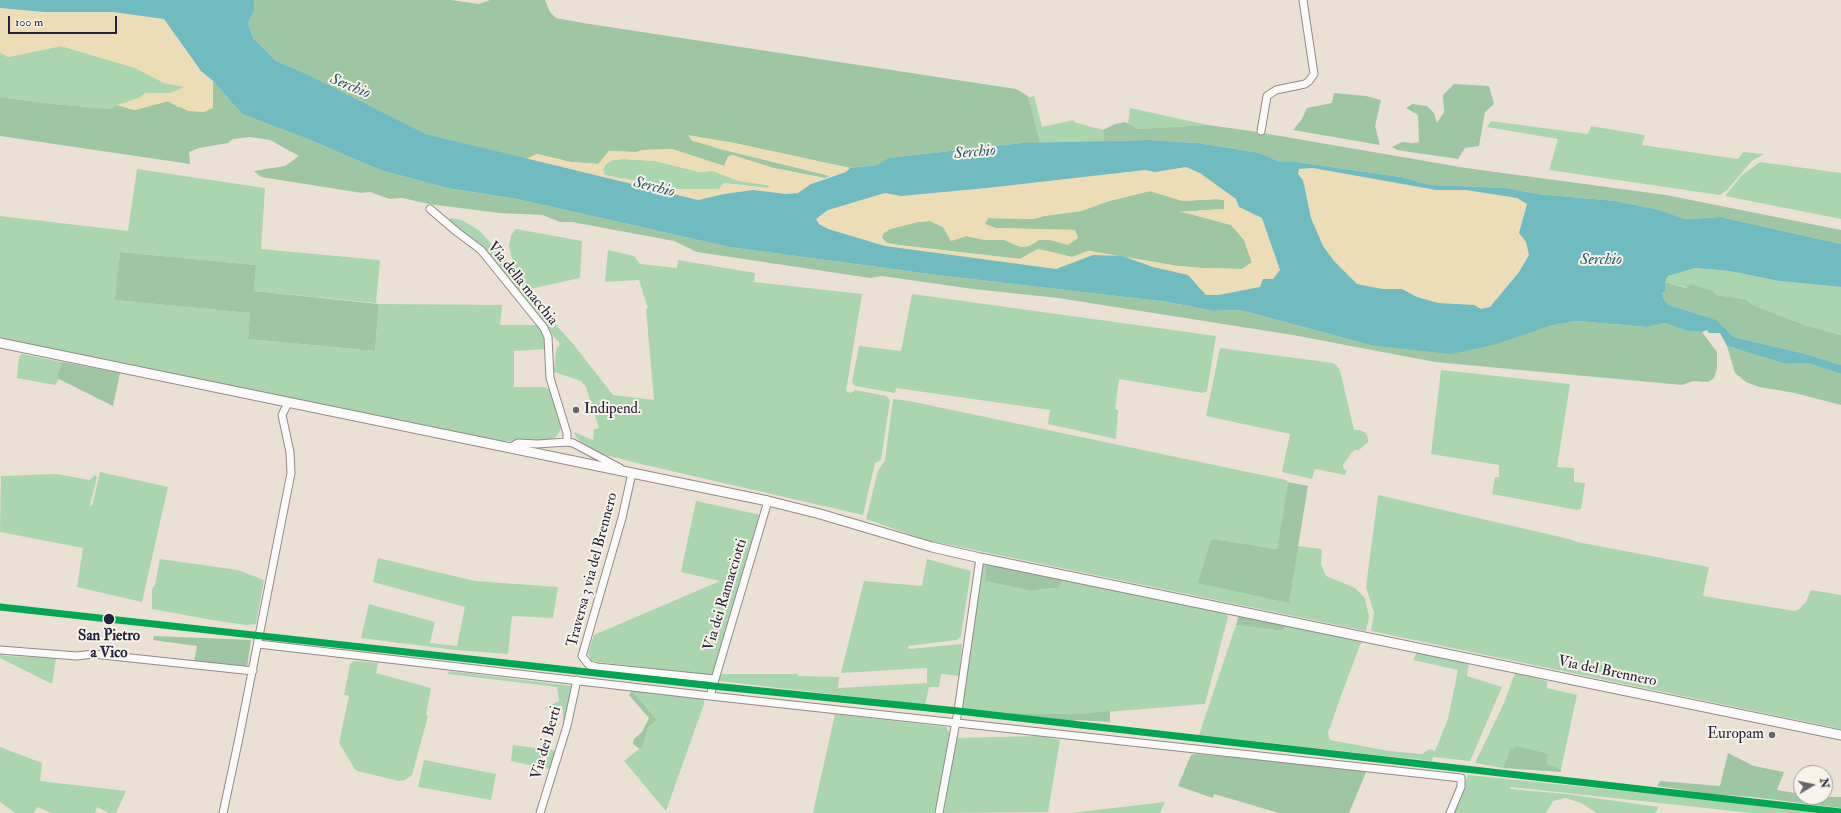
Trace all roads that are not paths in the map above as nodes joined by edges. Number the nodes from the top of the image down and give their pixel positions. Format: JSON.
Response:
{"nodes":[{"id":1,"x":1303,"y":0,"type":"edge"},
{"id":2,"x":1261,"y":131,"type":"dead end"},
{"id":3,"x":430,"y":209,"type":"dead end"},
{"id":4,"x":0,"y":343,"type":"edge"},
{"id":5,"x":288,"y":403,"type":"junction"},
{"id":6,"x":567,"y":442,"type":"junction"},
{"id":7,"x":509,"y":448,"type":"junction"},
{"id":8,"x":629,"y":472,"type":"junction"},
{"id":9,"x":768,"y":501,"type":"junction"},
{"id":10,"x":980,"y":558,"type":"junction"},
{"id":11,"x":258,"y":644,"type":"junction"},
{"id":12,"x":0,"y":650,"type":"edge"},
{"id":13,"x":253,"y":671,"type":"junction"},
{"id":14,"x":715,"y":679,"type":"junction"},
{"id":15,"x":578,"y":680,"type":"junction"},
{"id":16,"x":710,"y":696,"type":"junction"},
{"id":17,"x":956,"y":722,"type":"junction"},
{"id":18,"x":1841,"y":735,"type":"edge"},
{"id":19,"x":223,"y":813,"type":"edge"},
{"id":20,"x":540,"y":813,"type":"edge"},
{"id":21,"x":939,"y":813,"type":"edge"},
{"id":22,"x":1450,"y":813,"type":"edge"}],
"edges":[{"from":1,"to":2,"type":"street"},
{"from":3,"to":6,"type":"street","name":"Via della macchia"},
{"from":4,"to":5,"type":"main road","name":"Via del Brennero"},
{"from":5,"to":7,"type":"main road","name":"Via del Brennero"},
{"from":5,"to":11,"type":"street"},
{"from":6,"to":7,"type":"street"},
{"from":6,"to":8,"type":"street"},
{"from":7,"to":8,"type":"main road","name":"Via del Brennero"},
{"from":8,"to":9,"type":"main road","name":"Via del Brennero"},
{"from":8,"to":14,"type":"street","name":"Traversa 3 via del Brennero"},
{"from":9,"to":10,"type":"main road","name":"Via del Brennero"},
{"from":9,"to":14,"type":"street","name":"Via dei Ramacciotti"},
{"from":10,"to":17,"type":"street"},
{"from":10,"to":18,"type":"main road","name":"Via del Brennero"},
{"from":11,"to":13,"type":"street"},
{"from":11,"to":15,"type":"street"},
{"from":12,"to":13,"type":"street"},
{"from":13,"to":19,"type":"street"},
{"from":14,"to":16,"type":"street","name":"Via dei Ramacciotti"},
{"from":15,"to":16,"type":"street"},
{"from":15,"to":20,"type":"street","name":"Via dei Berti"},
{"from":16,"to":17,"type":"street"},
{"from":17,"to":21,"type":"street"},
{"from":17,"to":22,"type":"street"}]}
